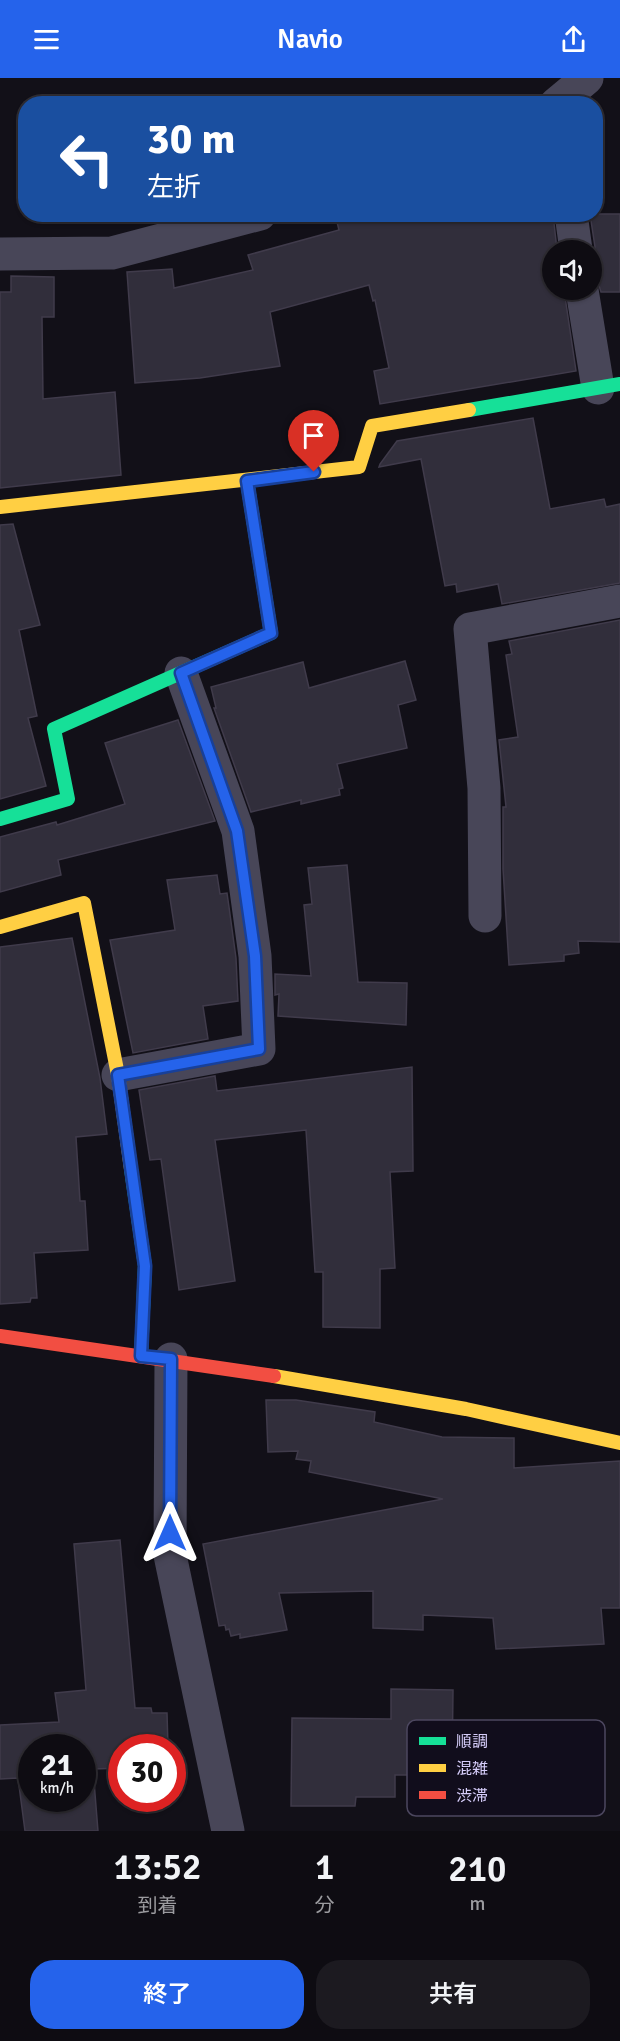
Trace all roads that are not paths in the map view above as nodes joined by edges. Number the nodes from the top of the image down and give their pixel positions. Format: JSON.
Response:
{"nodes":[{"id":1,"x":587,"y":78,"type":"edge"},
{"id":2,"x":566,"y":96,"type":"edge"},
{"id":3,"x":230,"y":222,"type":"edge"},
{"id":4,"x":572,"y":222,"type":"edge"},
{"id":5,"x":575,"y":240,"type":"edge"},
{"id":6,"x":0,"y":254,"type":"edge"},
{"id":7,"x":585,"y":300,"type":"edge"},
{"id":8,"x":609,"y":386,"type":"edge"},
{"id":9,"x":247,"y":481,"type":"junction"},
{"id":10,"x":0,"y":507,"type":"edge"},
{"id":11,"x":620,"y":601,"type":"edge"},
{"id":12,"x":181,"y":673,"type":"junction"},
{"id":13,"x":0,"y":819,"type":"edge"},
{"id":14,"x":484,"y":916,"type":"dead end"},
{"id":15,"x":0,"y":927,"type":"edge"},
{"id":16,"x":118,"y":1075,"type":"junction"},
{"id":17,"x":0,"y":1336,"type":"edge"},
{"id":18,"x":156,"y":1358,"type":"junction"},
{"id":19,"x":620,"y":1443,"type":"edge"},
{"id":20,"x":228,"y":1831,"type":"edge"}],
"edges":[{"from":1,"to":2,"type":"street"},
{"from":3,"to":6,"type":"street"},
{"from":4,"to":5,"type":"street"},
{"from":7,"to":8,"type":"street"},
{"from":8,"to":9,"type":"street"},
{"from":9,"to":10,"type":"street"},
{"from":9,"to":12,"type":"street"},
{"from":11,"to":14,"type":"street"},
{"from":12,"to":13,"type":"street"},
{"from":12,"to":16,"type":"street"},
{"from":15,"to":16,"type":"street"},
{"from":16,"to":18,"type":"street"},
{"from":17,"to":18,"type":"street"},
{"from":18,"to":19,"type":"street"},
{"from":18,"to":20,"type":"street"}]}
